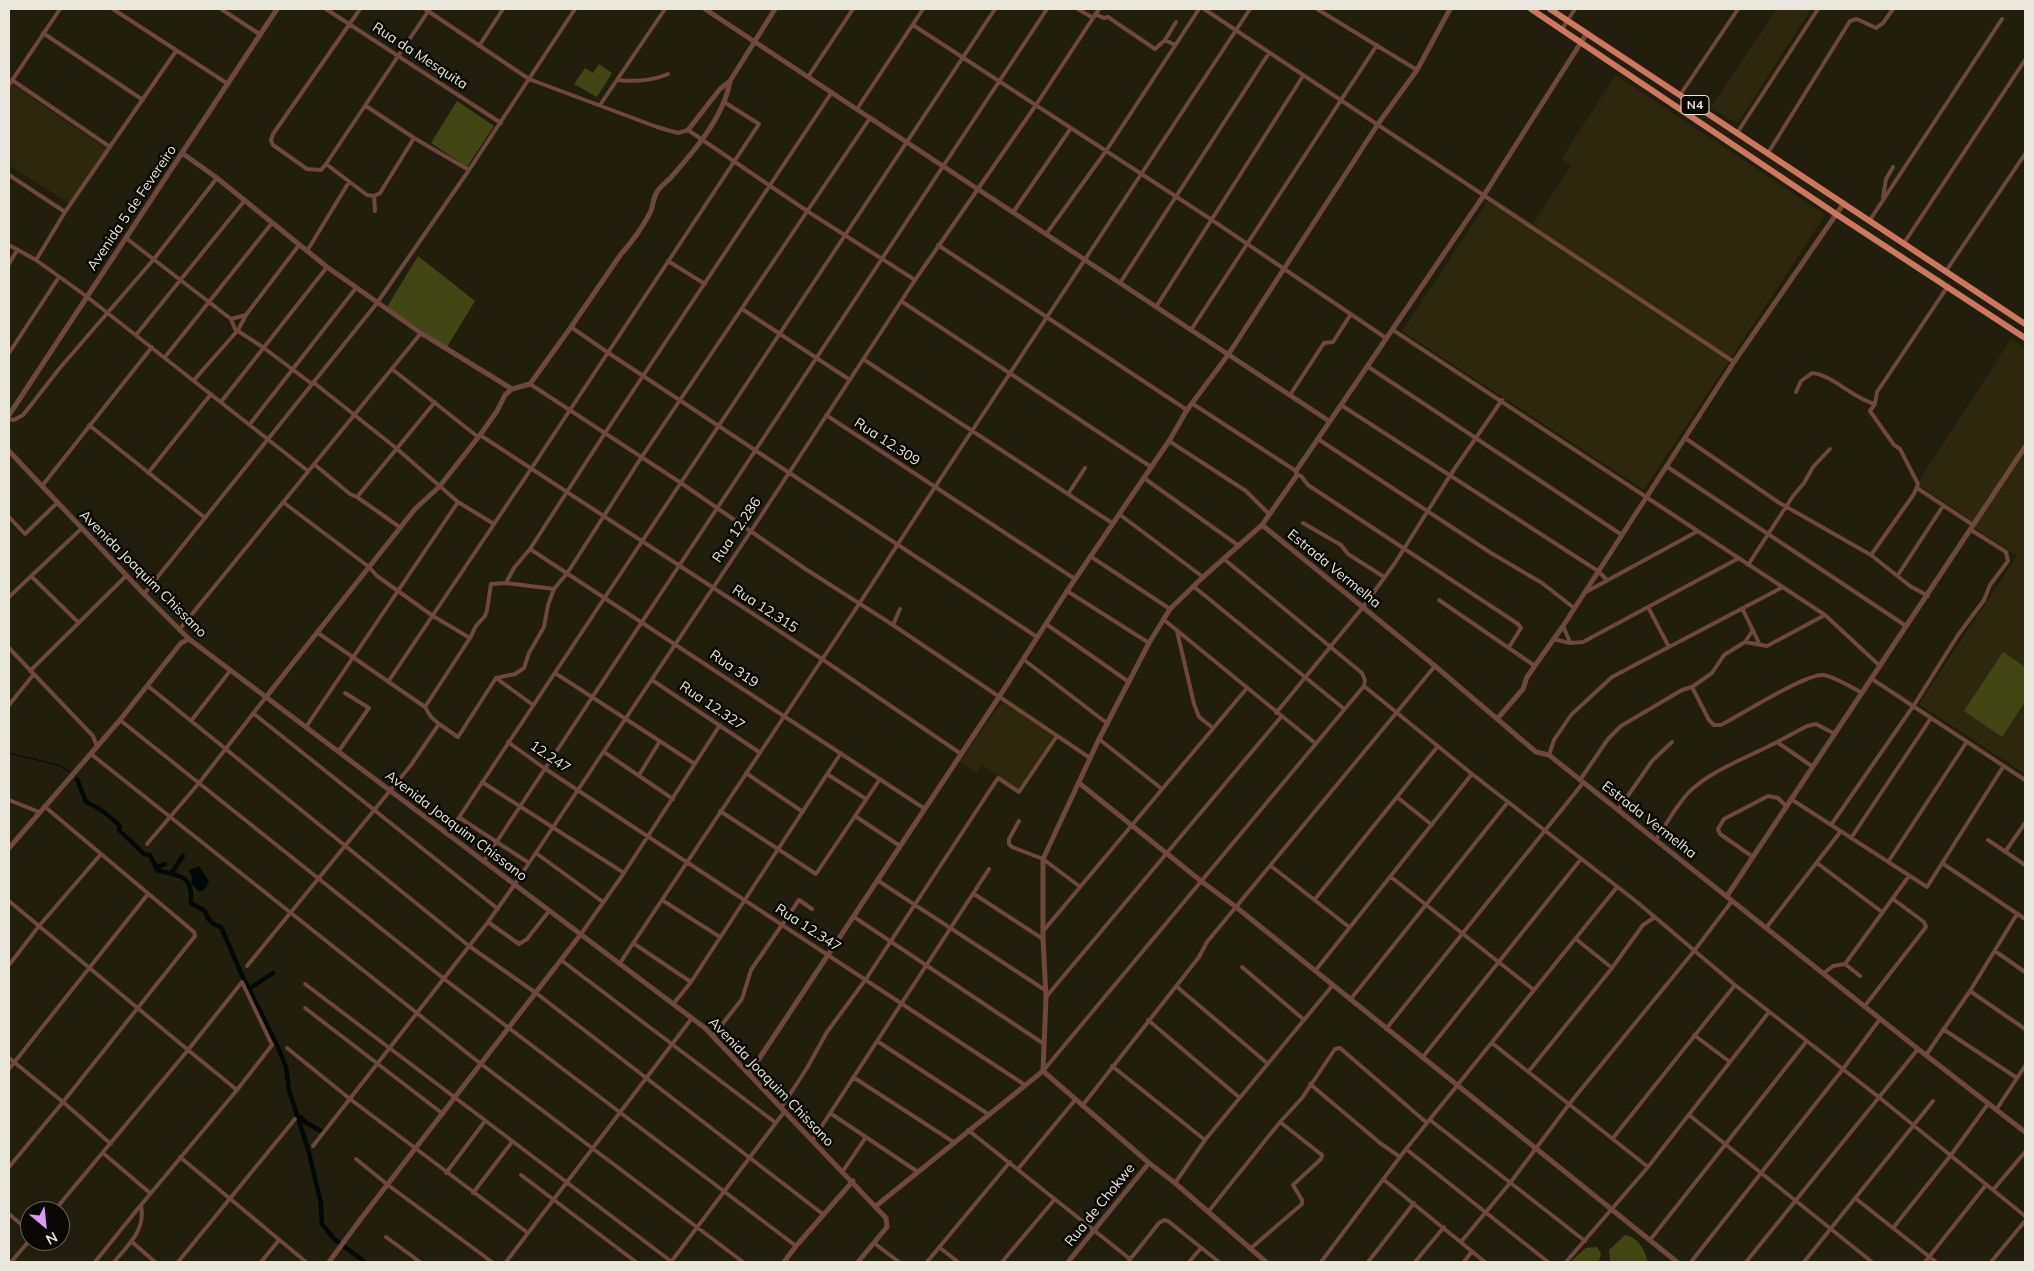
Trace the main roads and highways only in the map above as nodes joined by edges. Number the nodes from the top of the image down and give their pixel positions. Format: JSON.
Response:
{"nodes":[{"id":1,"x":1531,"y":9,"type":"edge"},
{"id":2,"x":1550,"y":9,"type":"edge"},
{"id":3,"x":2025,"y":324,"type":"edge"},
{"id":4,"x":2025,"y":338,"type":"edge"}],
"edges":[{"from":1,"to":4,"type":"highway","number":"N4"},
{"from":2,"to":3,"type":"highway","number":"N4"}]}
